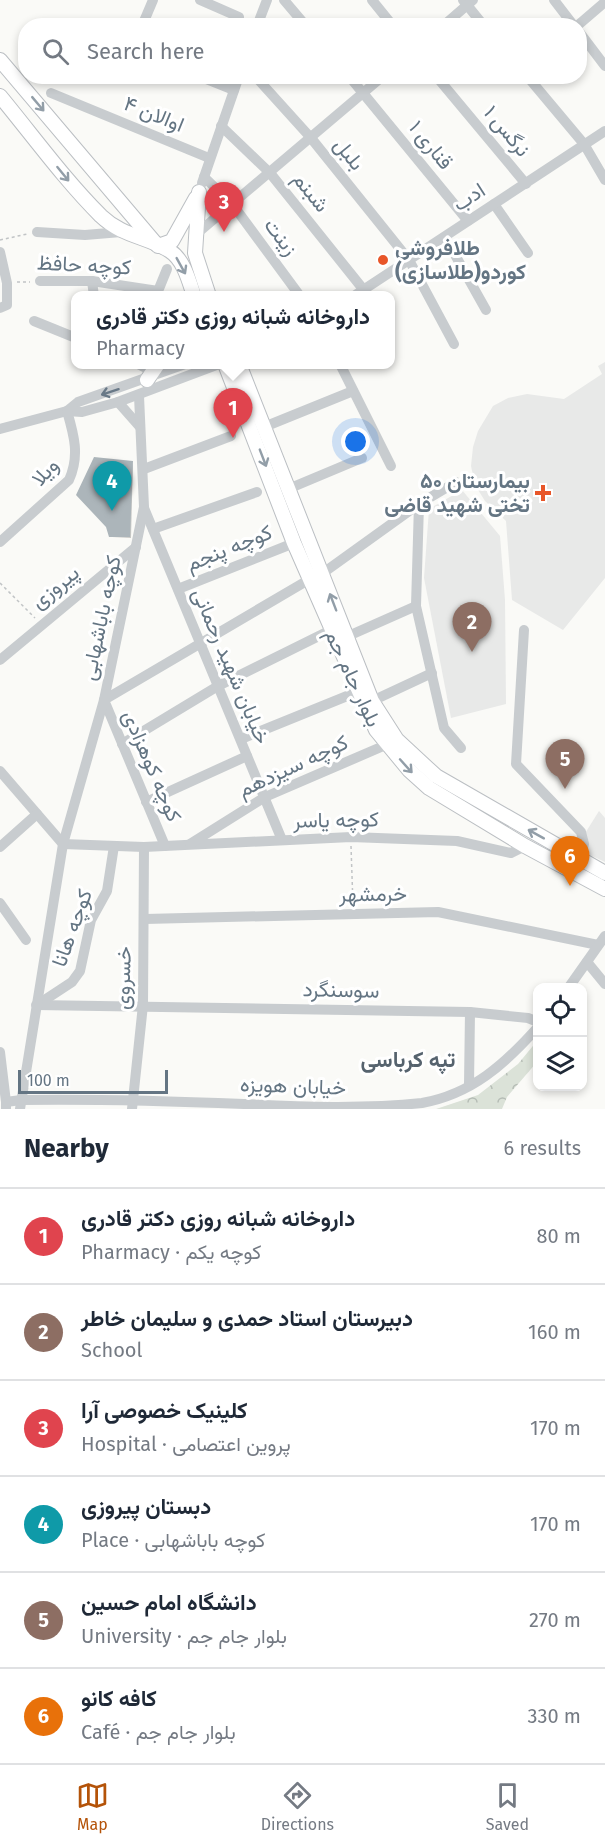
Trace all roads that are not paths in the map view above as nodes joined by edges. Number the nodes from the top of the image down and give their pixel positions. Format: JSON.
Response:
{"nodes":[{"id":1,"x":153,"y":0,"type":"edge"},
{"id":2,"x":200,"y":0,"type":"edge"},
{"id":3,"x":267,"y":0,"type":"edge"},
{"id":4,"x":284,"y":0,"type":"edge"},
{"id":5,"x":372,"y":0,"type":"edge"},
{"id":6,"x":554,"y":0,"type":"edge"},
{"id":7,"x":468,"y":2,"type":"edge"},
{"id":8,"x":605,"y":2,"type":"edge"},
{"id":9,"x":239,"y":17,"type":"dead end"},
{"id":10,"x":145,"y":18,"type":"edge"},
{"id":11,"x":260,"y":18,"type":"edge"},
{"id":12,"x":299,"y":18,"type":"edge"},
{"id":13,"x":387,"y":18,"type":"edge"},
{"id":14,"x":451,"y":18,"type":"edge"},
{"id":15,"x":479,"y":18,"type":"edge"},
{"id":16,"x":569,"y":18,"type":"edge"},
{"id":17,"x":585,"y":18,"type":"edge"},
{"id":18,"x":587,"y":42,"type":"edge"},
{"id":19,"x":0,"y":60,"type":"edge"},
{"id":20,"x":603,"y":61,"type":"edge"},
{"id":21,"x":18,"y":81,"type":"edge"},
{"id":22,"x":20,"y":84,"type":"edge"},
{"id":23,"x":219,"y":84,"type":"edge"},
{"id":24,"x":236,"y":84,"type":"edge"},
{"id":25,"x":262,"y":84,"type":"edge"},
{"id":26,"x":356,"y":84,"type":"edge"},
{"id":27,"x":374,"y":84,"type":"edge"},
{"id":28,"x":443,"y":84,"type":"edge"},
{"id":29,"x":534,"y":84,"type":"edge"},
{"id":30,"x":234,"y":90,"type":"junction"},
{"id":31,"x":51,"y":93,"type":"dead end"},
{"id":32,"x":364,"y":93,"type":"junction"},
{"id":33,"x":0,"y":96,"type":"edge"},
{"id":34,"x":221,"y":126,"type":"junction"},
{"id":35,"x":605,"y":131,"type":"edge"},
{"id":36,"x":311,"y":138,"type":"junction"},
{"id":37,"x":584,"y":144,"type":"junction"},
{"id":38,"x":209,"y":158,"type":"junction"},
{"id":39,"x":270,"y":173,"type":"junction"},
{"id":40,"x":204,"y":177,"type":"junction"},
{"id":41,"x":605,"y":180,"type":"edge"},
{"id":42,"x":526,"y":184,"type":"junction"},
{"id":43,"x":200,"y":192,"type":"junction"},
{"id":44,"x":494,"y":204,"type":"junction"},
{"id":45,"x":233,"y":205,"type":"junction"},
{"id":46,"x":468,"y":221,"type":"junction"},
{"id":47,"x":37,"y":232,"type":"road end"},
{"id":48,"x":121,"y":232,"type":"junction"},
{"id":49,"x":194,"y":236,"type":"junction"},
{"id":50,"x":445,"y":237,"type":"junction"},
{"id":51,"x":158,"y":246,"type":"junction"},
{"id":52,"x":528,"y":253,"type":"dead end"},
{"id":53,"x":0,"y":254,"type":"edge"},
{"id":54,"x":409,"y":260,"type":"junction"},
{"id":55,"x":167,"y":269,"type":"dead end"},
{"id":56,"x":40,"y":281,"type":"road end"},
{"id":57,"x":92,"y":281,"type":"junction"},
{"id":58,"x":93,"y":291,"type":"edge"},
{"id":59,"x":146,"y":291,"type":"edge"},
{"id":60,"x":158,"y":291,"type":"edge"},
{"id":61,"x":192,"y":291,"type":"edge"},
{"id":62,"x":207,"y":291,"type":"edge"},
{"id":63,"x":296,"y":291,"type":"edge"},
{"id":64,"x":355,"y":291,"type":"edge"},
{"id":65,"x":362,"y":291,"type":"edge"},
{"id":66,"x":4,"y":307,"type":"edge"},
{"id":67,"x":486,"y":310,"type":"dead end"},
{"id":68,"x":34,"y":321,"type":"dead end"},
{"id":69,"x":71,"y":336,"type":"edge"},
{"id":70,"x":454,"y":344,"type":"dead end"},
{"id":71,"x":206,"y":369,"type":"edge"},
{"id":72,"x":227,"y":369,"type":"edge"},
{"id":73,"x":241,"y":369,"type":"edge"},
{"id":74,"x":342,"y":369,"type":"edge"},
{"id":75,"x":153,"y":372,"type":"edge"},
{"id":76,"x":353,"y":391,"type":"junction"},
{"id":77,"x":139,"y":396,"type":"junction"},
{"id":78,"x":118,"y":402,"type":"junction"},
{"id":79,"x":67,"y":411,"type":"junction"},
{"id":80,"x":140,"y":427,"type":"junction"},
{"id":81,"x":264,"y":427,"type":"junction"},
{"id":82,"x":0,"y":429,"type":"edge"},
{"id":83,"x":231,"y":436,"type":"dead end"},
{"id":84,"x":363,"y":458,"type":"dead end"},
{"id":85,"x":391,"y":466,"type":"dead end"},
{"id":86,"x":144,"y":469,"type":"junction"},
{"id":87,"x":456,"y":482,"type":"dead end"},
{"id":88,"x":288,"y":489,"type":"junction"},
{"id":89,"x":257,"y":492,"type":"dead end"},
{"id":90,"x":419,"y":504,"type":"junction"},
{"id":91,"x":144,"y":507,"type":"junction"},
{"id":92,"x":153,"y":529,"type":"junction"},
{"id":93,"x":0,"y":542,"type":"edge"},
{"id":94,"x":294,"y":543,"type":"junction"},
{"id":95,"x":136,"y":547,"type":"junction"},
{"id":96,"x":316,"y":576,"type":"junction"},
{"id":97,"x":178,"y":589,"type":"junction"},
{"id":98,"x":416,"y":606,"type":"junction"},
{"id":99,"x":331,"y":630,"type":"junction"},
{"id":100,"x":524,"y":630,"type":"dead end"},
{"id":101,"x":346,"y":637,"type":"junction"},
{"id":102,"x":201,"y":643,"type":"junction"},
{"id":103,"x":0,"y":660,"type":"edge"},
{"id":104,"x":432,"y":673,"type":"junction"},
{"id":105,"x":218,"y":686,"type":"junction"},
{"id":106,"x":357,"y":692,"type":"junction"},
{"id":107,"x":104,"y":700,"type":"junction"},
{"id":108,"x":372,"y":702,"type":"junction"},
{"id":109,"x":240,"y":739,"type":"junction"},
{"id":110,"x":122,"y":744,"type":"junction"},
{"id":111,"x":388,"y":744,"type":"junction"},
{"id":112,"x":461,"y":748,"type":"dead end"},
{"id":113,"x":248,"y":756,"type":"junction"},
{"id":114,"x":0,"y":771,"type":"edge"},
{"id":115,"x":265,"y":797,"type":"junction"},
{"id":116,"x":146,"y":802,"type":"junction"},
{"id":117,"x":37,"y":814,"type":"junction"},
{"id":118,"x":282,"y":840,"type":"junction"},
{"id":119,"x":63,"y":844,"type":"junction"},
{"id":120,"x":187,"y":845,"type":"junction"},
{"id":121,"x":114,"y":846,"type":"junction"},
{"id":122,"x":165,"y":846,"type":"junction"},
{"id":123,"x":525,"y":846,"type":"junction"},
{"id":124,"x":0,"y":848,"type":"edge"},
{"id":125,"x":144,"y":848,"type":"junction"},
{"id":126,"x":580,"y":858,"type":"junction"},
{"id":127,"x":605,"y":873,"type":"edge"},
{"id":128,"x":605,"y":889,"type":"edge"},
{"id":129,"x":0,"y":903,"type":"edge"},
{"id":130,"x":145,"y":919,"type":"junction"},
{"id":131,"x":26,"y":940,"type":"dead end"},
{"id":132,"x":602,"y":941,"type":"edge"},
{"id":133,"x":587,"y":962,"type":"junction"},
{"id":134,"x":572,"y":983,"type":"edge"},
{"id":135,"x":605,"y":984,"type":"edge"},
{"id":136,"x":36,"y":1005,"type":"junction"},
{"id":137,"x":143,"y":1005,"type":"junction"},
{"id":138,"x":470,"y":1012,"type":"junction"},
{"id":139,"x":533,"y":1020,"type":"edge"},
{"id":140,"x":533,"y":1031,"type":"edge"},
{"id":141,"x":0,"y":1052,"type":"edge"},
{"id":142,"x":469,"y":1085,"type":"junction"},
{"id":143,"x":20,"y":1104,"type":"edge"},
{"id":144,"x":6,"y":1105,"type":"edge"},
{"id":145,"x":129,"y":1106,"type":"edge"}],
"edges":[{"from":1,"to":10,"type":"street"},
{"from":2,"to":9,"type":"street"},
{"from":3,"to":11,"type":"street"},
{"from":4,"to":12,"type":"street"},
{"from":5,"to":13,"type":"street"},
{"from":6,"to":16,"type":"street"},
{"from":7,"to":14,"type":"street"},
{"from":7,"to":15,"type":"street"},
{"from":8,"to":17,"type":"street"},
{"from":18,"to":20,"type":"street"},
{"from":19,"to":21,"type":"main road","one_way":true},
{"from":22,"to":51,"type":"main road","one_way":true},
{"from":23,"to":30,"type":"street"},
{"from":24,"to":30,"type":"street"},
{"from":25,"to":36,"type":"street","name":"بلبل"},
{"from":26,"to":32,"type":"street","name":"قناری ۱"},
{"from":27,"to":32,"type":"street"},
{"from":28,"to":42,"type":"street","name":"نرگس ۱"},
{"from":29,"to":37,"type":"street"},
{"from":30,"to":34,"type":"street"},
{"from":31,"to":38,"type":"street","name":"اوالان ۴"},
{"from":32,"to":36,"type":"street"},
{"from":32,"to":46,"type":"street","name":"قناری ۱"},
{"from":33,"to":48,"type":"main road","one_way":true},
{"from":34,"to":38,"type":"street"},
{"from":34,"to":39,"type":"street","name":"شبنم"},
{"from":35,"to":37,"type":"street","name":"ادب"},
{"from":36,"to":39,"type":"street"},
{"from":36,"to":54,"type":"street","name":"بلبل"},
{"from":37,"to":41,"type":"street"},
{"from":37,"to":42,"type":"street","name":"ادب"},
{"from":38,"to":40,"type":"street"},
{"from":39,"to":45,"type":"street"},
{"from":39,"to":64,"type":"street","name":"شبنم"},
{"from":40,"to":43,"type":"street"},
{"from":40,"to":45,"type":"street","name":"زینت"},
{"from":42,"to":44,"type":"street","name":"ادب"},
{"from":43,"to":49,"type":"main road"},
{"from":43,"to":51,"type":"main road"},
{"from":44,"to":46,"type":"street","name":"ادب"},
{"from":44,"to":52,"type":"street"},
{"from":45,"to":49,"type":"street"},
{"from":45,"to":63,"type":"street","name":"زینت"},
{"from":46,"to":50,"type":"street","name":"ادب"},
{"from":47,"to":48,"type":"street"},
{"from":48,"to":51,"type":"main road"},
{"from":49,"to":62,"type":"main road"},
{"from":50,"to":54,"type":"street","name":"ادب"},
{"from":50,"to":67,"type":"street"},
{"from":51,"to":61,"type":"main road","one_way":true},
{"from":53,"to":66,"type":"street"},
{"from":54,"to":65,"type":"street","name":"ادب"},
{"from":54,"to":70,"type":"street","name":"بلبل"},
{"from":55,"to":60,"type":"street"},
{"from":56,"to":57,"type":"street","name":"کوچه حافظ"},
{"from":57,"to":58,"type":"street"},
{"from":57,"to":59,"type":"street","name":"کوچه حافظ"},
{"from":68,"to":69,"type":"street"},
{"from":71,"to":77,"type":"street"},
{"from":72,"to":94,"type":"main road","name":"بلوار جام جم","one_way":true},
{"from":73,"to":81,"type":"main road","name":"بلوار جام جم"},
{"from":74,"to":76,"type":"street"},
{"from":75,"to":79,"type":"street","one_way":true},
{"from":76,"to":81,"type":"street"},
{"from":76,"to":85,"type":"street"},
{"from":77,"to":78,"type":"street"},
{"from":77,"to":80,"type":"street","name":"کوچه باباشهابی"},
{"from":78,"to":79,"type":"street"},
{"from":78,"to":80,"type":"street"},
{"from":79,"to":82,"type":"street"},
{"from":79,"to":93,"type":"street","name":"ویلا"},
{"from":80,"to":86,"type":"street","name":"کوچه باباشهابی"},
{"from":81,"to":88,"type":"main road","name":"بلوار جام جم"},
{"from":83,"to":86,"type":"street"},
{"from":84,"to":88,"type":"street"},
{"from":86,"to":91,"type":"street","name":"کوچه باباشهابی"},
{"from":87,"to":90,"type":"street"},
{"from":88,"to":96,"type":"main road","name":"بلوار جام جم"},
{"from":89,"to":92,"type":"street"},
{"from":90,"to":96,"type":"street"},
{"from":90,"to":98,"type":"street"},
{"from":91,"to":92,"type":"street","name":"خیابان شهید رحمانی"},
{"from":91,"to":95,"type":"street","name":"کوچه باباشهابی"},
{"from":92,"to":97,"type":"street","name":"خیابان شهید رحمانی"},
{"from":94,"to":96,"type":"main road","name":"بلوار جام جم"},
{"from":94,"to":97,"type":"street","name":"کوچه پنجم"},
{"from":95,"to":103,"type":"street","name":"پیروزی"},
{"from":95,"to":107,"type":"street","name":"کوچه باباشهابی"},
{"from":96,"to":99,"type":"main road","name":"بلوار جام جم"},
{"from":101,"to":96,"type":"main road","name":"بلوار جام جم","one_way":true},
{"from":96,"to":102,"type":"street"},
{"from":97,"to":102,"type":"street","name":"خیابان شهید رحمانی"},
{"from":98,"to":101,"type":"street"},
{"from":98,"to":104,"type":"street"},
{"from":99,"to":105,"type":"street"},
{"from":99,"to":106,"type":"main road","name":"بلوار جام جم"},
{"from":100,"to":126,"type":"street"},
{"from":101,"to":108,"type":"main road","name":"بلوار جام جم"},
{"from":102,"to":105,"type":"street","name":"خیابان شهید رحمانی"},
{"from":102,"to":107,"type":"street"},
{"from":104,"to":108,"type":"street"},
{"from":104,"to":112,"type":"street"},
{"from":105,"to":109,"type":"street","name":"خیابان شهید رحمانی"},
{"from":105,"to":110,"type":"street"},
{"from":106,"to":109,"type":"street"},
{"from":106,"to":111,"type":"main road","name":"بلوار جام جم"},
{"from":107,"to":110,"type":"street","name":"کوچه کوهزادی"},
{"from":107,"to":119,"type":"street","name":"کوچه باباشهابی"},
{"from":126,"to":108,"type":"main road","name":"بلوار جام جم","one_way":true},
{"from":109,"to":113,"type":"street","name":"خیابان شهید رحمانی"},
{"from":110,"to":116,"type":"street","name":"کوچه کوهزادی"},
{"from":111,"to":115,"type":"street","name":"کوچه سیزدهم"},
{"from":111,"to":123,"type":"main road","name":"بلوار جام جم","one_way":true},
{"from":113,"to":115,"type":"street","name":"خیابان شهید رحمانی"},
{"from":113,"to":116,"type":"street"},
{"from":114,"to":117,"type":"street"},
{"from":115,"to":118,"type":"street","name":"خیابان شهید رحمانی"},
{"from":115,"to":120,"type":"street","name":"کوچه سیزدهم"},
{"from":116,"to":122,"type":"street","name":"کوچه کوهزادی"},
{"from":117,"to":119,"type":"street"},
{"from":117,"to":124,"type":"street"},
{"from":118,"to":120,"type":"street","name":"کوچه یاسر"},
{"from":118,"to":123,"type":"street","name":"کوچه یاسر"},
{"from":119,"to":121,"type":"street","name":"کوچه یاسر"},
{"from":119,"to":136,"type":"street","name":"کوچه باباشهابی"},
{"from":120,"to":122,"type":"street","name":"کوچه یاسر"},
{"from":121,"to":125,"type":"street","name":"کوچه یاسر"},
{"from":121,"to":136,"type":"street","name":"کوچه هانا"},
{"from":122,"to":125,"type":"street","name":"کوچه یاسر"},
{"from":123,"to":128,"type":"main road","name":"بلوار جام جم"},
{"from":125,"to":130,"type":"street","name":"خسروی"},
{"from":126,"to":127,"type":"main road","name":"بلوار جام جم"},
{"from":129,"to":131,"type":"street"},
{"from":130,"to":132,"type":"street","name":"خرمشهر"},
{"from":130,"to":137,"type":"street","name":"خسروی"},
{"from":132,"to":133,"type":"street"},
{"from":133,"to":134,"type":"street"},
{"from":133,"to":135,"type":"street"},
{"from":136,"to":137,"type":"street","name":"سوسنگرد"},
{"from":136,"to":143,"type":"street","name":"کوچه باباشهابی"},
{"from":137,"to":138,"type":"street","name":"سوسنگرد"},
{"from":137,"to":145,"type":"street","name":"خسروی"},
{"from":138,"to":139,"type":"street","name":"سوسنگرد"},
{"from":138,"to":142,"type":"street"},
{"from":140,"to":142,"type":"street","name":"خیابان هویزه"},
{"from":141,"to":144,"type":"street"},
{"from":142,"to":145,"type":"street","name":"خیابان هویزه"},
{"from":143,"to":144,"type":"street","name":"خیابان هویزه"},
{"from":143,"to":145,"type":"street","name":"خیابان هویزه"}]}
